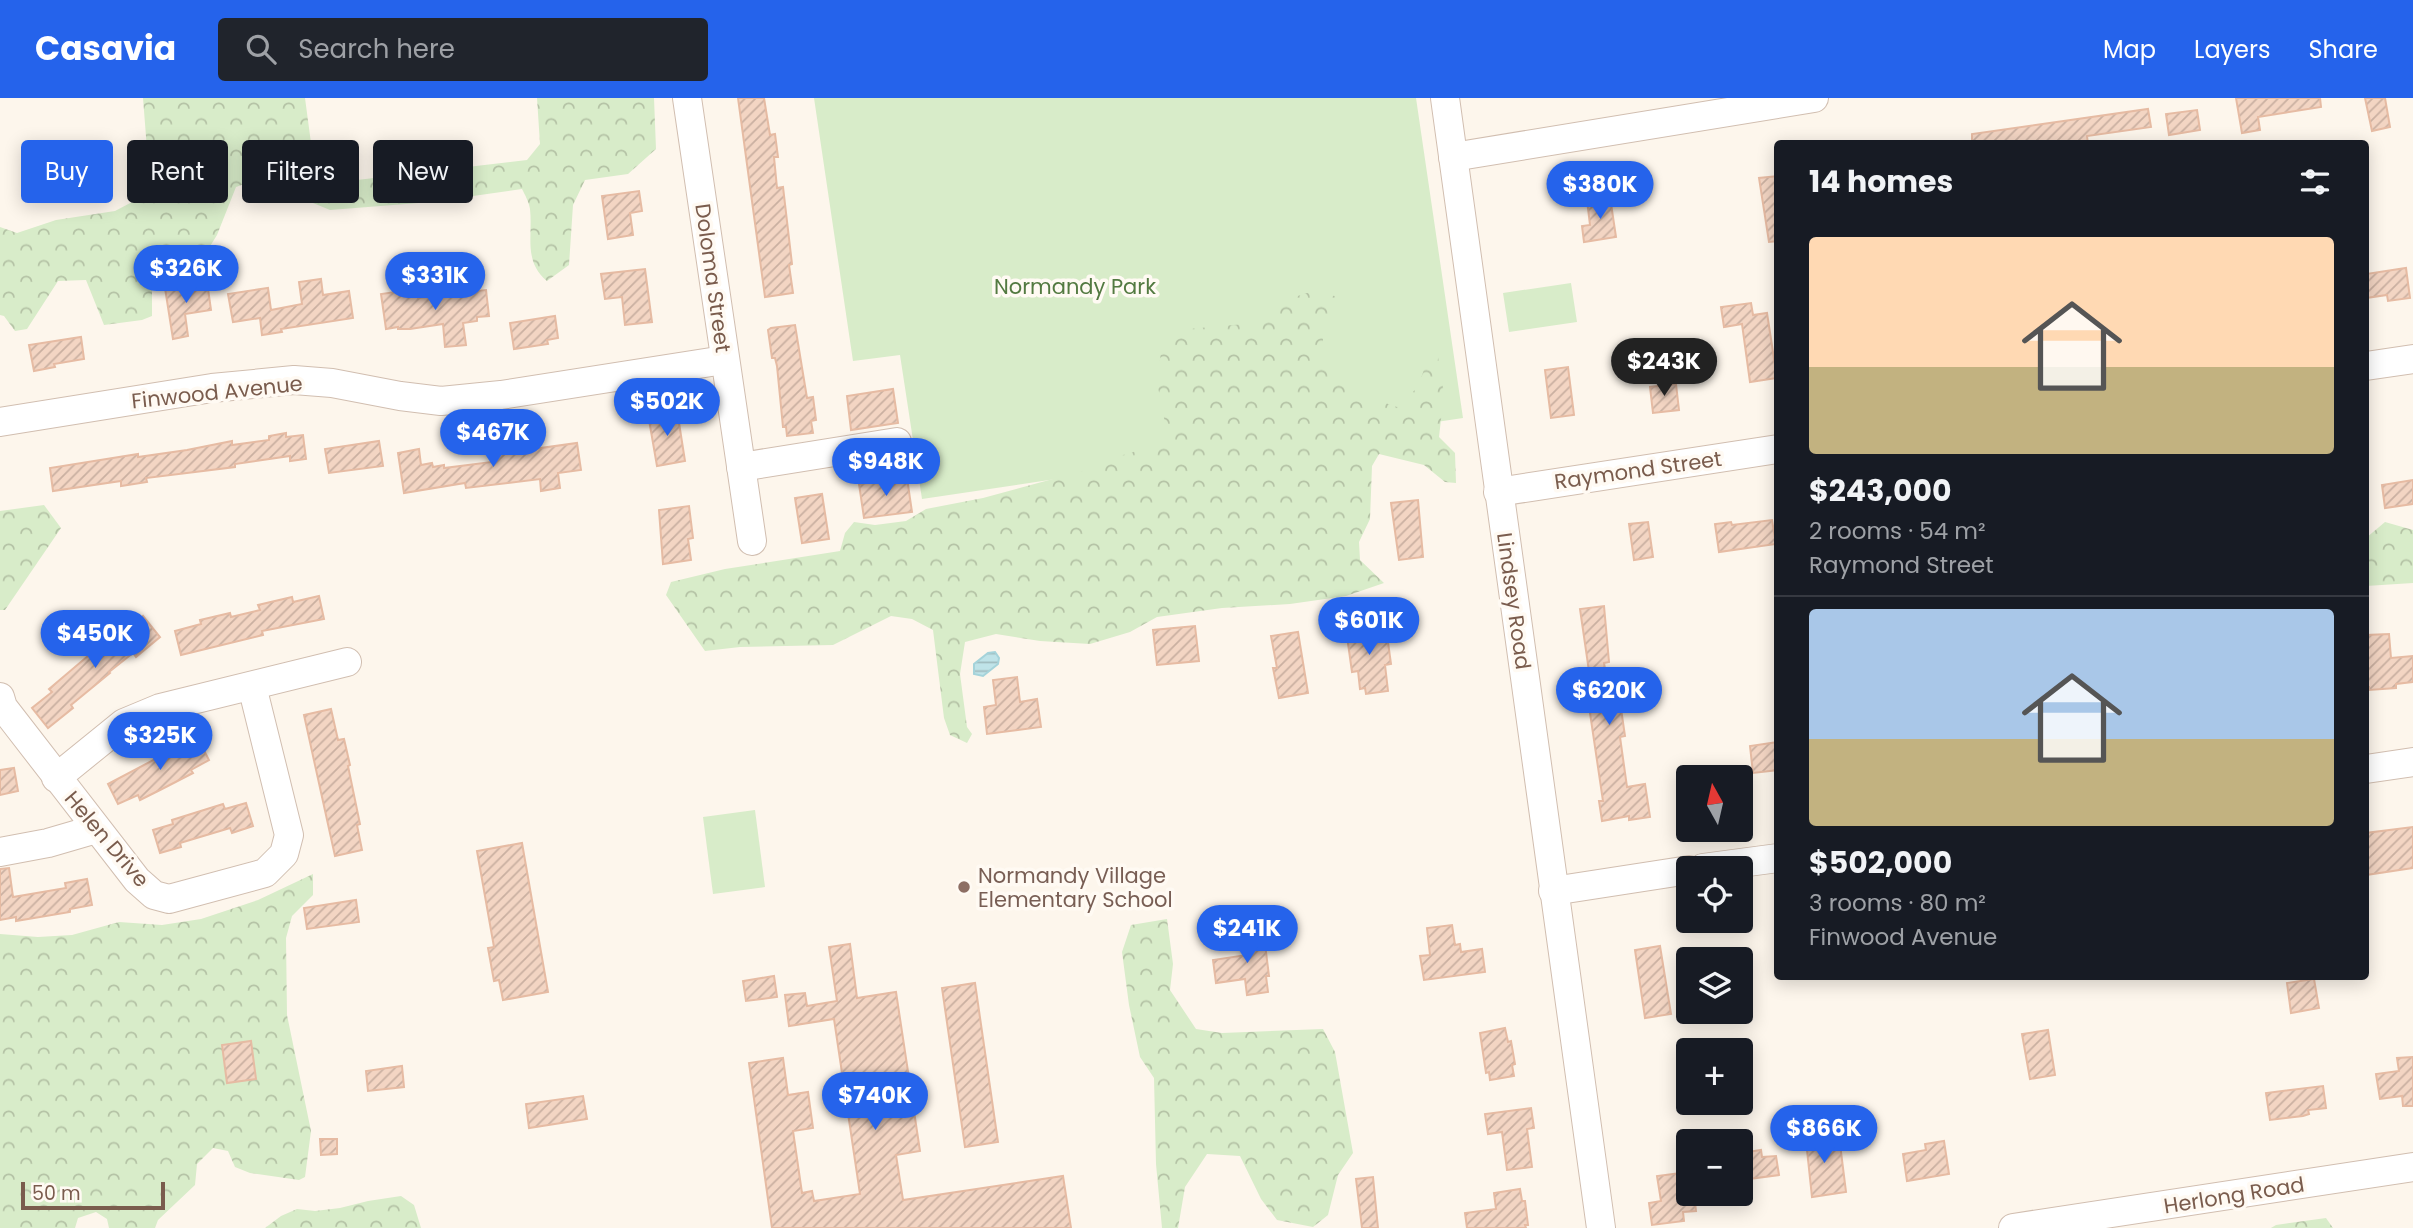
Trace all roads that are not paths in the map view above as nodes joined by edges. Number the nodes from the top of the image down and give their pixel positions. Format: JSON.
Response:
{"nodes":[{"id":1,"x":687,"y":98,"type":"edge"},
{"id":2,"x":1445,"y":98,"type":"edge"},
{"id":3,"x":1814,"y":98,"type":"edge"},
{"id":4,"x":1750,"y":104,"type":"edge"},
{"id":5,"x":1453,"y":157,"type":"junction"},
{"id":6,"x":2413,"y":359,"type":"edge"},
{"id":7,"x":724,"y":360,"type":"junction"},
{"id":8,"x":2369,"y":366,"type":"edge"},
{"id":9,"x":0,"y":422,"type":"edge"},
{"id":10,"x":897,"y":442,"type":"dead end"},
{"id":11,"x":1774,"y":450,"type":"edge"},
{"id":12,"x":741,"y":467,"type":"junction"},
{"id":13,"x":1498,"y":492,"type":"junction"},
{"id":14,"x":752,"y":541,"type":"dead end"},
{"id":15,"x":347,"y":662,"type":"dead end"},
{"id":16,"x":252,"y":686,"type":"junction"},
{"id":17,"x":0,"y":697,"type":"edge"},
{"id":18,"x":2413,"y":762,"type":"edge"},
{"id":19,"x":2369,"y":769,"type":"edge"},
{"id":20,"x":57,"y":778,"type":"junction"},
{"id":21,"x":96,"y":829,"type":"junction"},
{"id":22,"x":0,"y":852,"type":"edge"},
{"id":23,"x":1774,"y":859,"type":"edge"},
{"id":24,"x":1753,"y":861,"type":"edge"},
{"id":25,"x":1676,"y":872,"type":"edge"},
{"id":26,"x":1553,"y":891,"type":"junction"},
{"id":27,"x":2413,"y":1167,"type":"edge"},
{"id":28,"x":1601,"y":1228,"type":"edge"},
{"id":29,"x":2013,"y":1228,"type":"edge"}],
"edges":[{"from":1,"to":7,"type":"street","name":"Doloma Street"},
{"from":2,"to":5,"type":"street","name":"Lindsey Road"},
{"from":3,"to":4,"type":"street"},
{"from":4,"to":5,"type":"street"},
{"from":5,"to":13,"type":"street","name":"Lindsey Road"},
{"from":6,"to":8,"type":"street"},
{"from":7,"to":9,"type":"street","name":"Finwood Avenue"},
{"from":7,"to":12,"type":"street","name":"Doloma Street"},
{"from":10,"to":12,"type":"street"},
{"from":11,"to":13,"type":"street","name":"Raymond Street"},
{"from":12,"to":14,"type":"street","name":"Doloma Street"},
{"from":13,"to":26,"type":"street","name":"Lindsey Road"},
{"from":15,"to":16,"type":"street"},
{"from":16,"to":20,"type":"street"},
{"from":16,"to":21,"type":"street","name":"Helen Drive"},
{"from":17,"to":20,"type":"street","name":"Helen Drive"},
{"from":18,"to":19,"type":"street"},
{"from":20,"to":21,"type":"street","name":"Helen Drive"},
{"from":21,"to":22,"type":"street"},
{"from":23,"to":24,"type":"street"},
{"from":25,"to":26,"type":"street"},
{"from":26,"to":28,"type":"street","name":"Lindsey Road"},
{"from":27,"to":29,"type":"street","name":"Herlong Road"}]}
